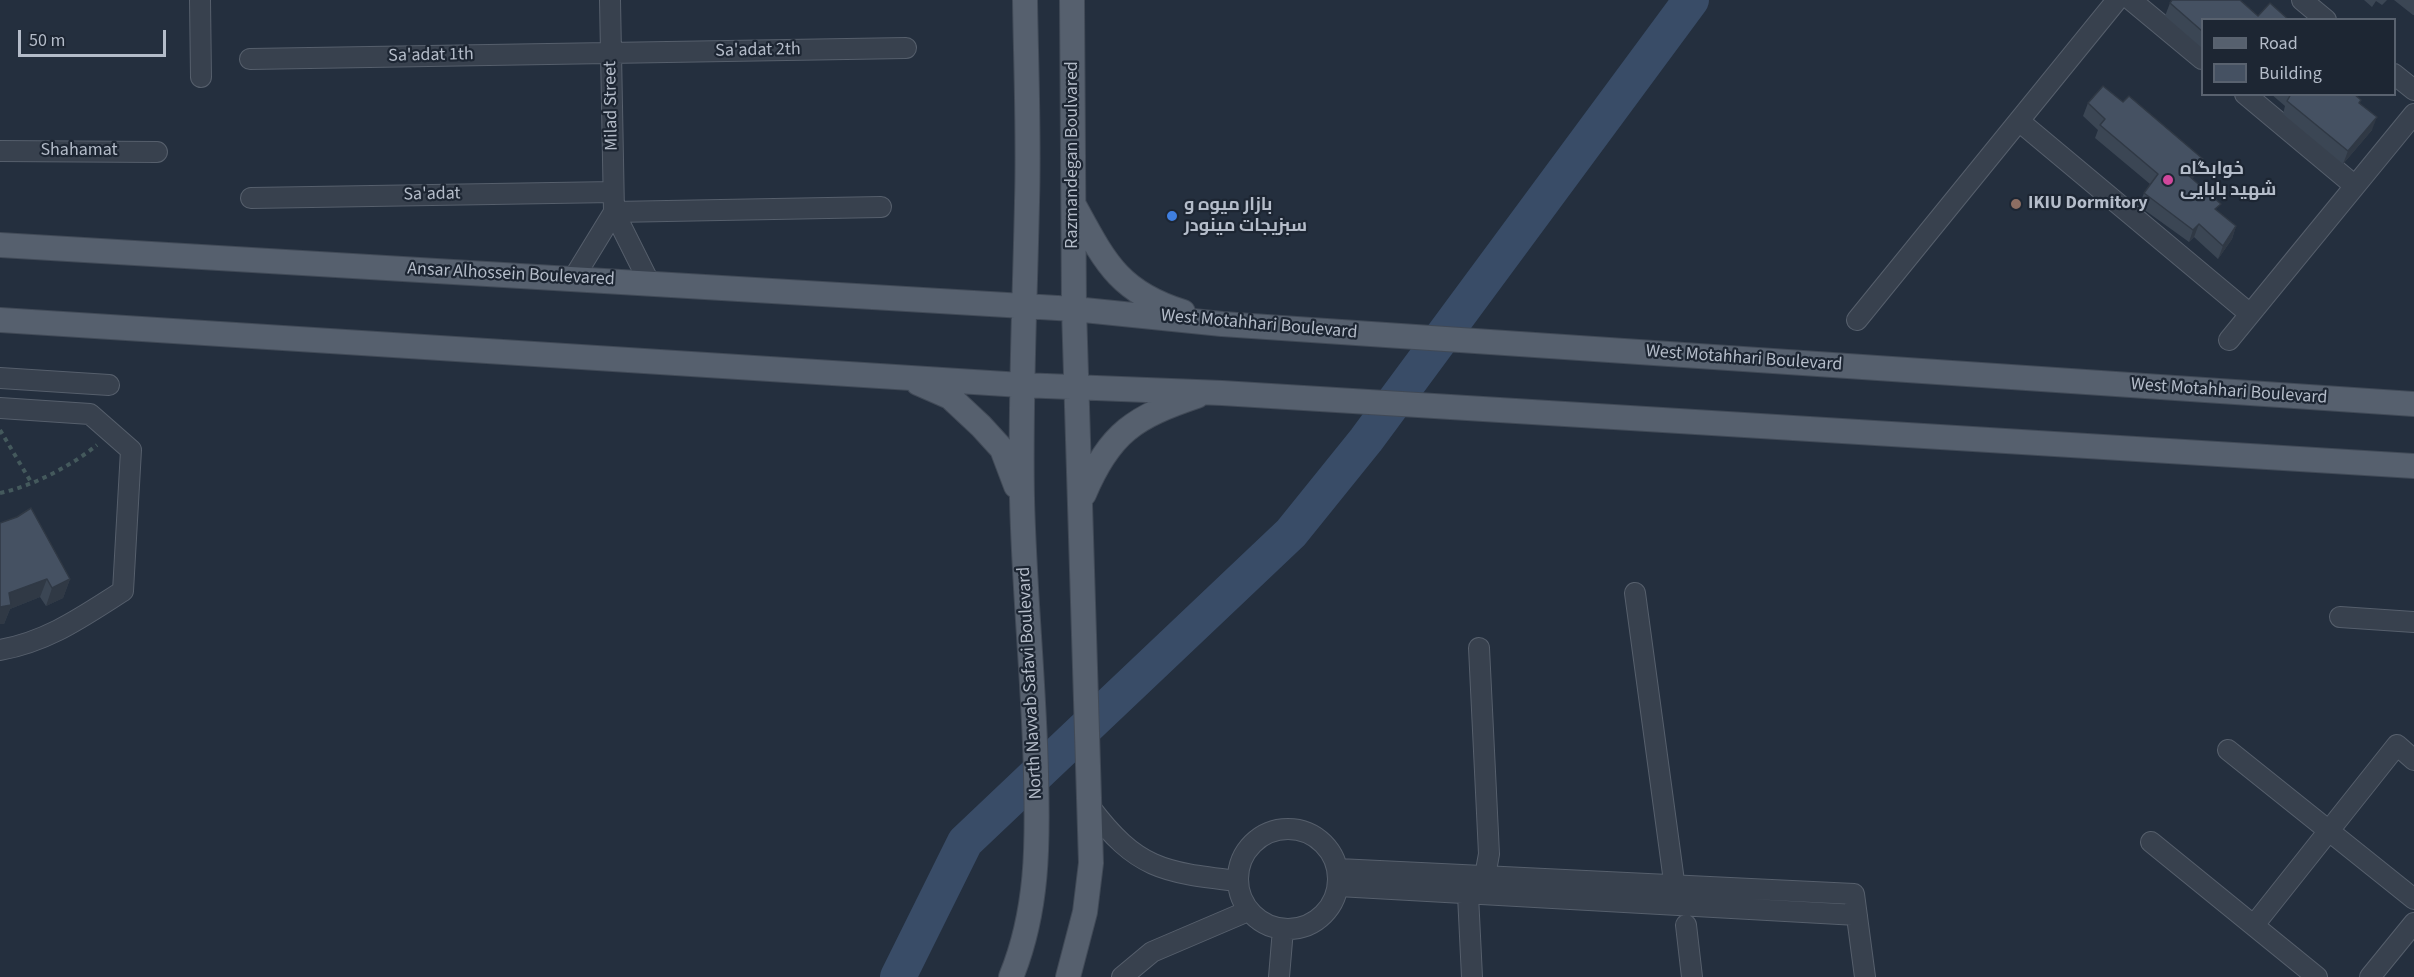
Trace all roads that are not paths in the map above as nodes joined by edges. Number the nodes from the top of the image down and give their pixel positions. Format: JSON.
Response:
{"nodes":[{"id":1,"x":200,"y":0,"type":"edge"},
{"id":2,"x":610,"y":0,"type":"edge"},
{"id":3,"x":1025,"y":0,"type":"edge"},
{"id":4,"x":1072,"y":0,"type":"edge"},
{"id":5,"x":2117,"y":0,"type":"edge"},
{"id":6,"x":2131,"y":0,"type":"edge"},
{"id":7,"x":2302,"y":0,"type":"edge"},
{"id":8,"x":2324,"y":18,"type":"edge"},
{"id":9,"x":906,"y":48,"type":"dead end"},
{"id":10,"x":611,"y":53,"type":"junction"},
{"id":11,"x":2201,"y":58,"type":"edge"},
{"id":12,"x":250,"y":59,"type":"dead end"},
{"id":13,"x":2396,"y":76,"type":"edge"},
{"id":14,"x":201,"y":77,"type":"dead end"},
{"id":15,"x":2414,"y":90,"type":"edge"},
{"id":16,"x":2247,"y":96,"type":"edge"},
{"id":17,"x":2414,"y":114,"type":"edge"},
{"id":18,"x":2019,"y":121,"type":"junction"},
{"id":19,"x":0,"y":151,"type":"edge"},
{"id":20,"x":157,"y":152,"type":"dead end"},
{"id":21,"x":2355,"y":186,"type":"junction"},
{"id":22,"x":613,"y":192,"type":"junction"},
{"id":23,"x":251,"y":198,"type":"dead end"},
{"id":24,"x":1073,"y":204,"type":"junction"},
{"id":25,"x":881,"y":207,"type":"dead end"},
{"id":26,"x":614,"y":212,"type":"junction"},
{"id":27,"x":0,"y":245,"type":"edge"},
{"id":28,"x":573,"y":279,"type":"junction"},
{"id":29,"x":650,"y":284,"type":"junction"},
{"id":30,"x":1022,"y":308,"type":"junction"},
{"id":31,"x":1074,"y":309,"type":"junction"},
{"id":32,"x":2250,"y":314,"type":"junction"},
{"id":33,"x":0,"y":320,"type":"edge"},
{"id":34,"x":1857,"y":320,"type":"dead end"},
{"id":35,"x":1222,"y":324,"type":"junction"},
{"id":36,"x":2229,"y":340,"type":"dead end"},
{"id":37,"x":884,"y":375,"type":"junction"},
{"id":38,"x":0,"y":378,"type":"edge"},
{"id":39,"x":109,"y":385,"type":"dead end"},
{"id":40,"x":1021,"y":385,"type":"junction"},
{"id":41,"x":1078,"y":387,"type":"junction"},
{"id":42,"x":1207,"y":393,"type":"junction"},
{"id":43,"x":2414,"y":397,"type":"edge"},
{"id":44,"x":2348,"y":400,"type":"junction"},
{"id":45,"x":2414,"y":404,"type":"edge"},
{"id":46,"x":0,"y":408,"type":"edge"},
{"id":47,"x":2319,"y":460,"type":"junction"},
{"id":48,"x":2414,"y":466,"type":"edge"},
{"id":49,"x":2414,"y":478,"type":"edge"},
{"id":50,"x":1022,"y":500,"type":"junction"},
{"id":51,"x":1080,"y":501,"type":"junction"},
{"id":52,"x":1635,"y":593,"type":"dead end"},
{"id":53,"x":2340,"y":617,"type":"dead end"},
{"id":54,"x":2414,"y":622,"type":"edge"},
{"id":55,"x":1479,"y":648,"type":"dead end"},
{"id":56,"x":0,"y":650,"type":"edge"},
{"id":57,"x":2228,"y":750,"type":"dead end"},
{"id":58,"x":2414,"y":760,"type":"edge"},
{"id":59,"x":1090,"y":807,"type":"junction"},
{"id":60,"x":2328,"y":830,"type":"junction"},
{"id":61,"x":2151,"y":842,"type":"dead end"},
{"id":62,"x":1485,"y":876,"type":"junction"},
{"id":63,"x":1338,"y":877,"type":"junction"},
{"id":64,"x":1237,"y":881,"type":"junction"},
{"id":65,"x":1676,"y":885,"type":"junction"},
{"id":66,"x":1468,"y":895,"type":"junction"},
{"id":67,"x":2414,"y":899,"type":"edge"},
{"id":68,"x":1676,"y":905,"type":"junction"},
{"id":69,"x":1248,"y":911,"type":"junction"},
{"id":70,"x":1857,"y":915,"type":"junction"},
{"id":71,"x":2414,"y":923,"type":"edge"},
{"id":72,"x":1686,"y":925,"type":"dead end"},
{"id":73,"x":2254,"y":925,"type":"junction"},
{"id":74,"x":1283,"y":929,"type":"junction"},
{"id":75,"x":1011,"y":977,"type":"edge"},
{"id":76,"x":1068,"y":977,"type":"edge"},
{"id":77,"x":1122,"y":977,"type":"edge"},
{"id":78,"x":1279,"y":977,"type":"edge"},
{"id":79,"x":1472,"y":977,"type":"edge"},
{"id":80,"x":1692,"y":977,"type":"edge"},
{"id":81,"x":1865,"y":977,"type":"edge"},
{"id":82,"x":2317,"y":977,"type":"edge"},
{"id":83,"x":2370,"y":977,"type":"edge"}],
"edges":[{"from":1,"to":14,"type":"street"},
{"from":2,"to":10,"type":"street","name":"Milad Street"},
{"from":3,"to":30,"type":"main road"},
{"from":4,"to":24,"type":"main road","name":"Razmandegan Boulvared"},
{"from":5,"to":18,"type":"street"},
{"from":6,"to":11,"type":"street"},
{"from":7,"to":8,"type":"street"},
{"from":9,"to":10,"type":"street","name":"Sa'adat 2th"},
{"from":10,"to":12,"type":"street","name":"Sa'adat 1th"},
{"from":10,"to":22,"type":"street","name":"Milad Street"},
{"from":13,"to":15,"type":"street"},
{"from":16,"to":21,"type":"street"},
{"from":17,"to":21,"type":"street"},
{"from":18,"to":32,"type":"street"},
{"from":18,"to":34,"type":"street"},
{"from":19,"to":20,"type":"street","name":"Shahamat"},
{"from":21,"to":32,"type":"street"},
{"from":22,"to":23,"type":"street","name":"Sa'adat"},
{"from":22,"to":26,"type":"street","name":"Milad Street"},
{"from":24,"to":31,"type":"main road","name":"Razmandegan Boulvared"},
{"from":24,"to":35,"type":"main road"},
{"from":25,"to":26,"type":"street"},
{"from":26,"to":28,"type":"street"},
{"from":26,"to":29,"type":"street"},
{"from":27,"to":28,"type":"main road","name":"Ansar Alhossein Boulevared"},
{"from":28,"to":29,"type":"main road","name":"Ansar Alhossein Boulevared"},
{"from":29,"to":30,"type":"main road","name":"Ansar Alhossein Boulevared"},
{"from":30,"to":31,"type":"main road","name":"West Motahhari Boulevard"},
{"from":30,"to":40,"type":"main road","name":"North Navvab Safavi Boulevard"},
{"from":31,"to":35,"type":"main road","name":"West Motahhari Boulevard"},
{"from":31,"to":41,"type":"main road","name":"Razmandegan Boulvared"},
{"from":32,"to":36,"type":"street"},
{"from":33,"to":37,"type":"main road"},
{"from":35,"to":44,"type":"main road","name":"West Motahhari Boulevard"},
{"from":37,"to":40,"type":"main road"},
{"from":37,"to":50,"type":"main road"},
{"from":38,"to":39,"type":"street"},
{"from":40,"to":41,"type":"main road"},
{"from":40,"to":50,"type":"main road","name":"North Navvab Safavi Boulevard"},
{"from":41,"to":42,"type":"main road"},
{"from":41,"to":51,"type":"main road"},
{"from":42,"to":47,"type":"main road"},
{"from":42,"to":51,"type":"main road"},
{"from":43,"to":44,"type":"street"},
{"from":44,"to":45,"type":"main road","name":"West Motahhari Boulevard"},
{"from":46,"to":56,"type":"street"},
{"from":47,"to":48,"type":"main road"},
{"from":47,"to":49,"type":"street"},
{"from":50,"to":75,"type":"main road","name":"North Navvab Safavi Boulevard"},
{"from":51,"to":59,"type":"main road"},
{"from":52,"to":65,"type":"street"},
{"from":53,"to":54,"type":"street"},
{"from":55,"to":62,"type":"street"},
{"from":57,"to":60,"type":"street"},
{"from":58,"to":60,"type":"street"},
{"from":59,"to":64,"type":"street"},
{"from":59,"to":76,"type":"main road"},
{"from":60,"to":67,"type":"street"},
{"from":60,"to":73,"type":"street"},
{"from":61,"to":73,"type":"street"},
{"from":62,"to":63,"type":"street"},
{"from":62,"to":65,"type":"street"},
{"from":62,"to":66,"type":"street"},
{"from":63,"to":64,"type":"street"},
{"from":63,"to":66,"type":"street"},
{"from":63,"to":74,"type":"street"},
{"from":64,"to":69,"type":"street"},
{"from":65,"to":68,"type":"street"},
{"from":65,"to":70,"type":"street"},
{"from":66,"to":68,"type":"street"},
{"from":66,"to":79,"type":"street"},
{"from":68,"to":70,"type":"street"},
{"from":69,"to":74,"type":"street"},
{"from":69,"to":77,"type":"street"},
{"from":70,"to":81,"type":"street"},
{"from":71,"to":83,"type":"street"},
{"from":72,"to":80,"type":"street"},
{"from":73,"to":82,"type":"street"},
{"from":74,"to":78,"type":"street"}]}
